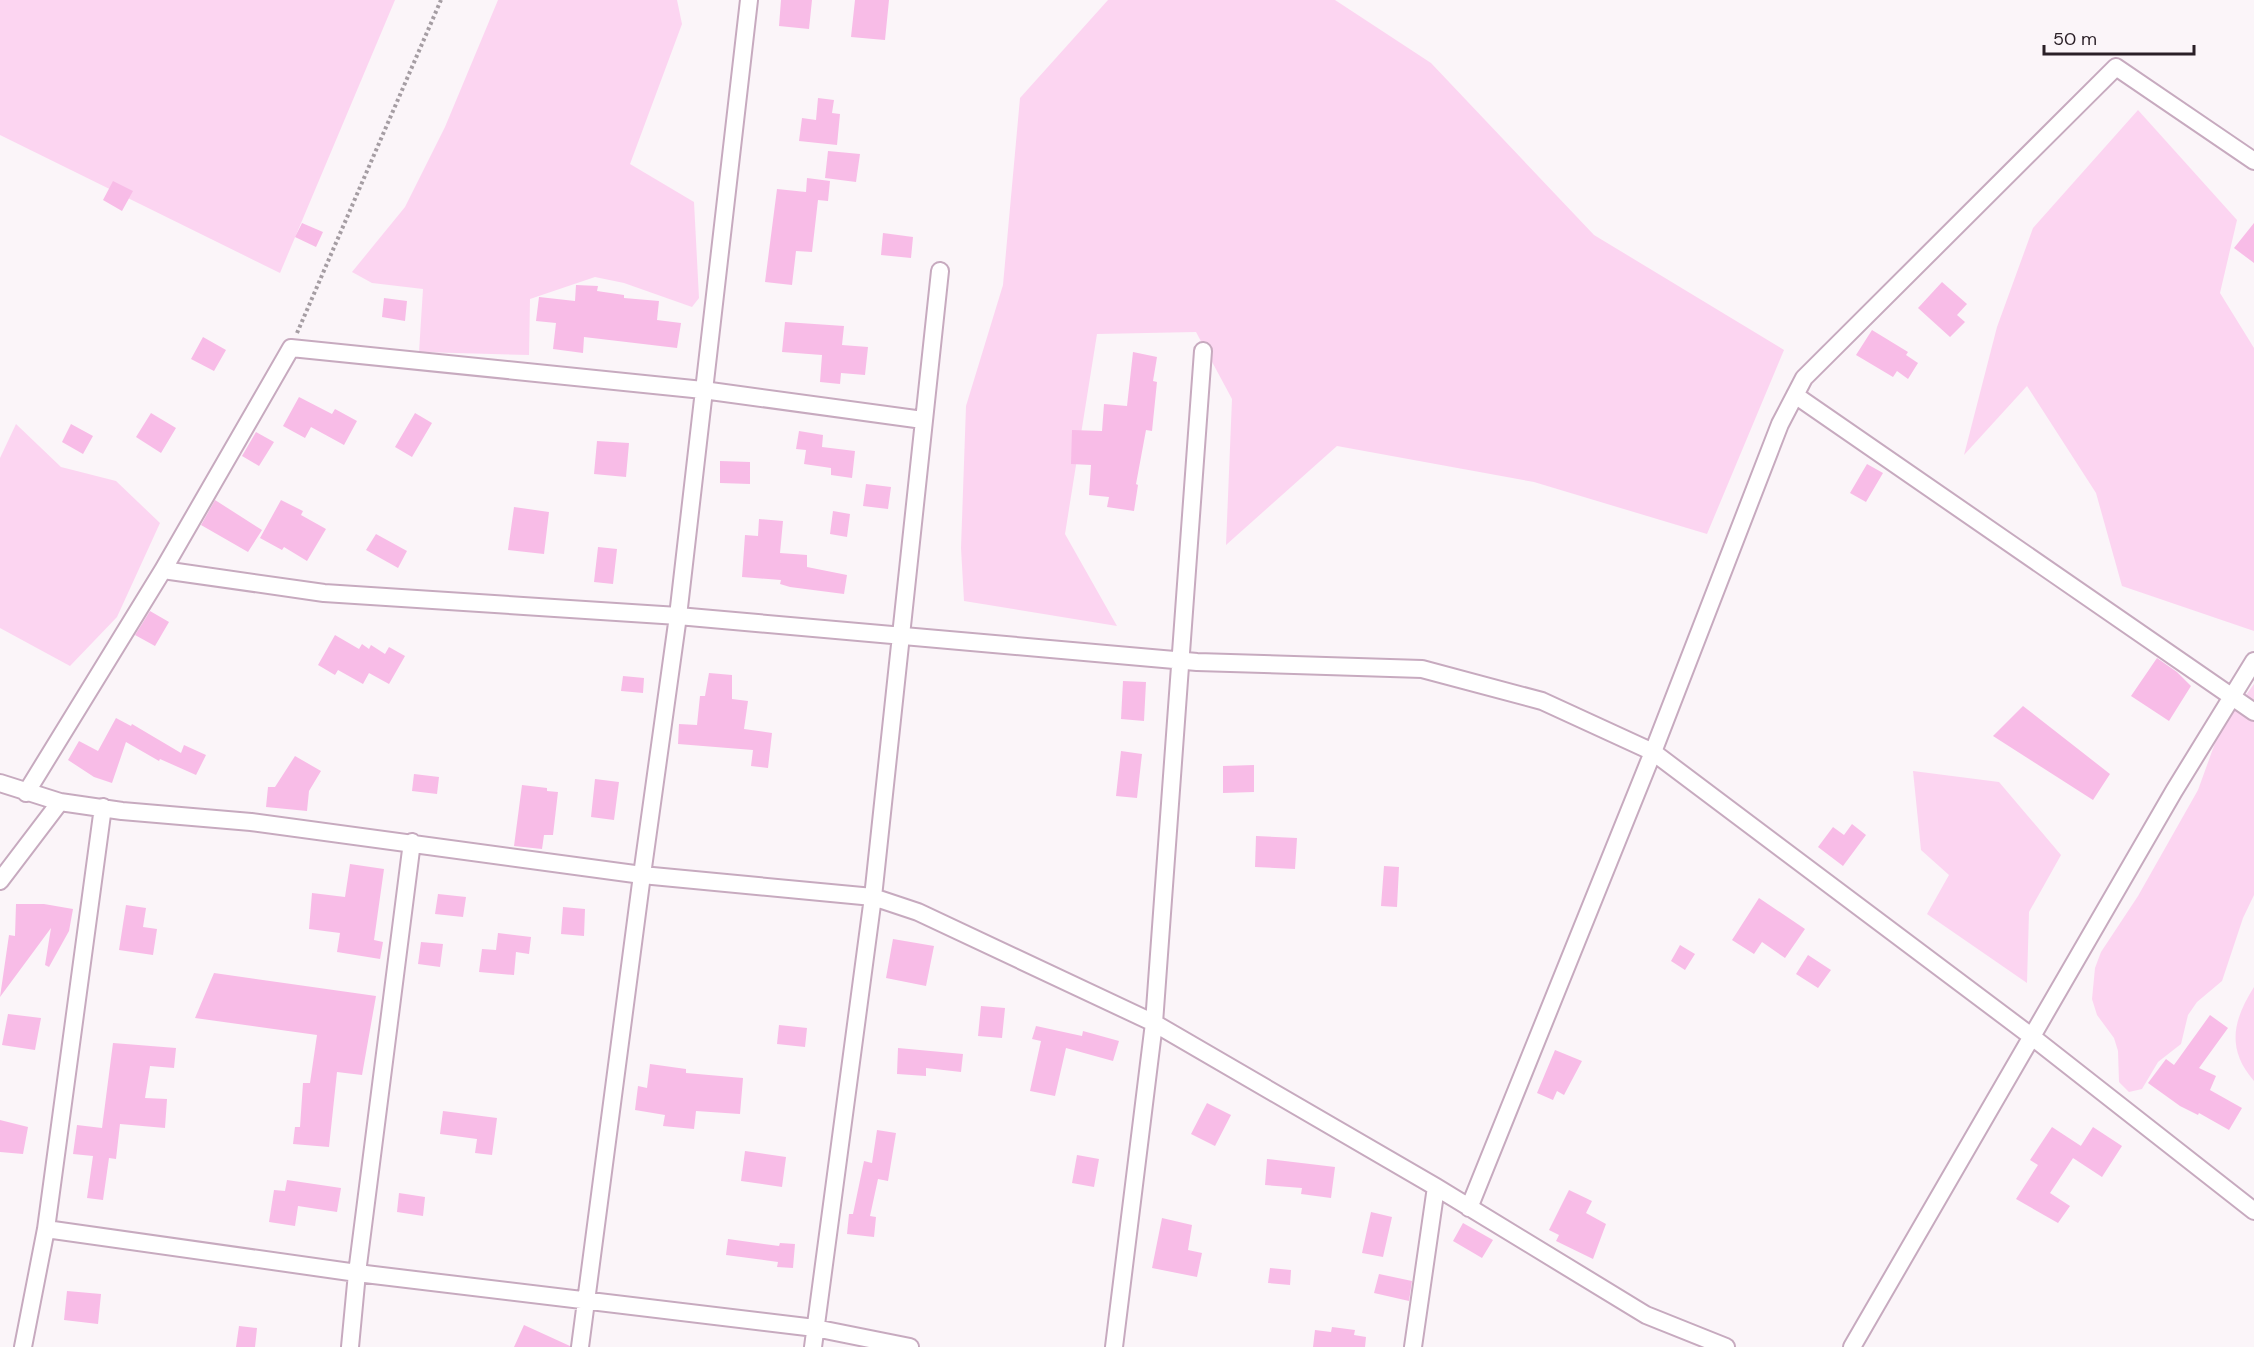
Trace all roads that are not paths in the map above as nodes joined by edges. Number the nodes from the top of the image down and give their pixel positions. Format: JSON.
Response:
{"nodes":[{"id":1,"x":749,"y":0,"type":"edge"},
{"id":2,"x":2254,"y":161,"type":"edge"},
{"id":3,"x":940,"y":271,"type":"dead end"},
{"id":4,"x":1203,"y":351,"type":"dead end"},
{"id":5,"x":703,"y":390,"type":"junction"},
{"id":6,"x":1795,"y":395,"type":"junction"},
{"id":7,"x":923,"y":420,"type":"junction"},
{"id":8,"x":164,"y":570,"type":"junction"},
{"id":9,"x":678,"y":616,"type":"junction"},
{"id":10,"x":900,"y":636,"type":"junction"},
{"id":11,"x":1180,"y":660,"type":"junction"},
{"id":12,"x":2254,"y":661,"type":"edge"},
{"id":13,"x":2231,"y":696,"type":"junction"},
{"id":14,"x":2254,"y":712,"type":"edge"},
{"id":15,"x":1653,"y":752,"type":"junction"},
{"id":16,"x":0,"y":783,"type":"edge"},
{"id":17,"x":26,"y":793,"type":"junction"},
{"id":18,"x":60,"y":802,"type":"junction"},
{"id":19,"x":104,"y":807,"type":"junction"},
{"id":20,"x":412,"y":842,"type":"junction"},
{"id":21,"x":642,"y":875,"type":"junction"},
{"id":22,"x":0,"y":881,"type":"edge"},
{"id":23,"x":873,"y":897,"type":"junction"},
{"id":24,"x":1154,"y":1023,"type":"junction"},
{"id":25,"x":2031,"y":1036,"type":"junction"},
{"id":26,"x":1436,"y":1187,"type":"junction"},
{"id":27,"x":1469,"y":1208,"type":"junction"},
{"id":28,"x":2254,"y":1211,"type":"edge"},
{"id":29,"x":46,"y":1228,"type":"junction"},
{"id":30,"x":357,"y":1273,"type":"junction"},
{"id":31,"x":588,"y":1301,"type":"junction"},
{"id":32,"x":815,"y":1328,"type":"junction"},
{"id":33,"x":23,"y":1347,"type":"edge"},
{"id":34,"x":350,"y":1347,"type":"edge"},
{"id":35,"x":580,"y":1347,"type":"edge"},
{"id":36,"x":813,"y":1347,"type":"edge"},
{"id":37,"x":910,"y":1347,"type":"edge"},
{"id":38,"x":1114,"y":1347,"type":"edge"},
{"id":39,"x":1413,"y":1347,"type":"edge"},
{"id":40,"x":1726,"y":1347,"type":"edge"},
{"id":41,"x":1852,"y":1347,"type":"edge"}],
"edges":[{"from":1,"to":5,"type":"street"},
{"from":2,"to":6,"type":"street"},
{"from":3,"to":7,"type":"street"},
{"from":4,"to":11,"type":"street"},
{"from":5,"to":7,"type":"street"},
{"from":5,"to":8,"type":"street"},
{"from":5,"to":9,"type":"street"},
{"from":6,"to":13,"type":"street"},
{"from":6,"to":15,"type":"street"},
{"from":7,"to":10,"type":"street"},
{"from":8,"to":9,"type":"street"},
{"from":8,"to":17,"type":"street"},
{"from":9,"to":10,"type":"street"},
{"from":9,"to":21,"type":"street"},
{"from":10,"to":11,"type":"street"},
{"from":10,"to":23,"type":"street"},
{"from":11,"to":15,"type":"street"},
{"from":11,"to":24,"type":"street"},
{"from":12,"to":13,"type":"street"},
{"from":13,"to":14,"type":"street"},
{"from":13,"to":25,"type":"street"},
{"from":15,"to":25,"type":"street"},
{"from":15,"to":27,"type":"street"},
{"from":16,"to":17,"type":"street"},
{"from":17,"to":18,"type":"street"},
{"from":18,"to":19,"type":"street"},
{"from":18,"to":22,"type":"street"},
{"from":19,"to":20,"type":"street"},
{"from":19,"to":29,"type":"street"},
{"from":20,"to":21,"type":"street"},
{"from":20,"to":30,"type":"street"},
{"from":21,"to":23,"type":"street"},
{"from":21,"to":31,"type":"street"},
{"from":23,"to":24,"type":"street"},
{"from":23,"to":32,"type":"street"},
{"from":24,"to":26,"type":"street"},
{"from":24,"to":38,"type":"street"},
{"from":25,"to":28,"type":"street"},
{"from":25,"to":41,"type":"street"},
{"from":26,"to":27,"type":"street"},
{"from":26,"to":39,"type":"street"},
{"from":27,"to":40,"type":"street"},
{"from":29,"to":30,"type":"street"},
{"from":29,"to":33,"type":"street"},
{"from":30,"to":31,"type":"street"},
{"from":30,"to":34,"type":"street"},
{"from":31,"to":32,"type":"street"},
{"from":31,"to":35,"type":"street"},
{"from":32,"to":36,"type":"street"},
{"from":32,"to":37,"type":"street"}]}
